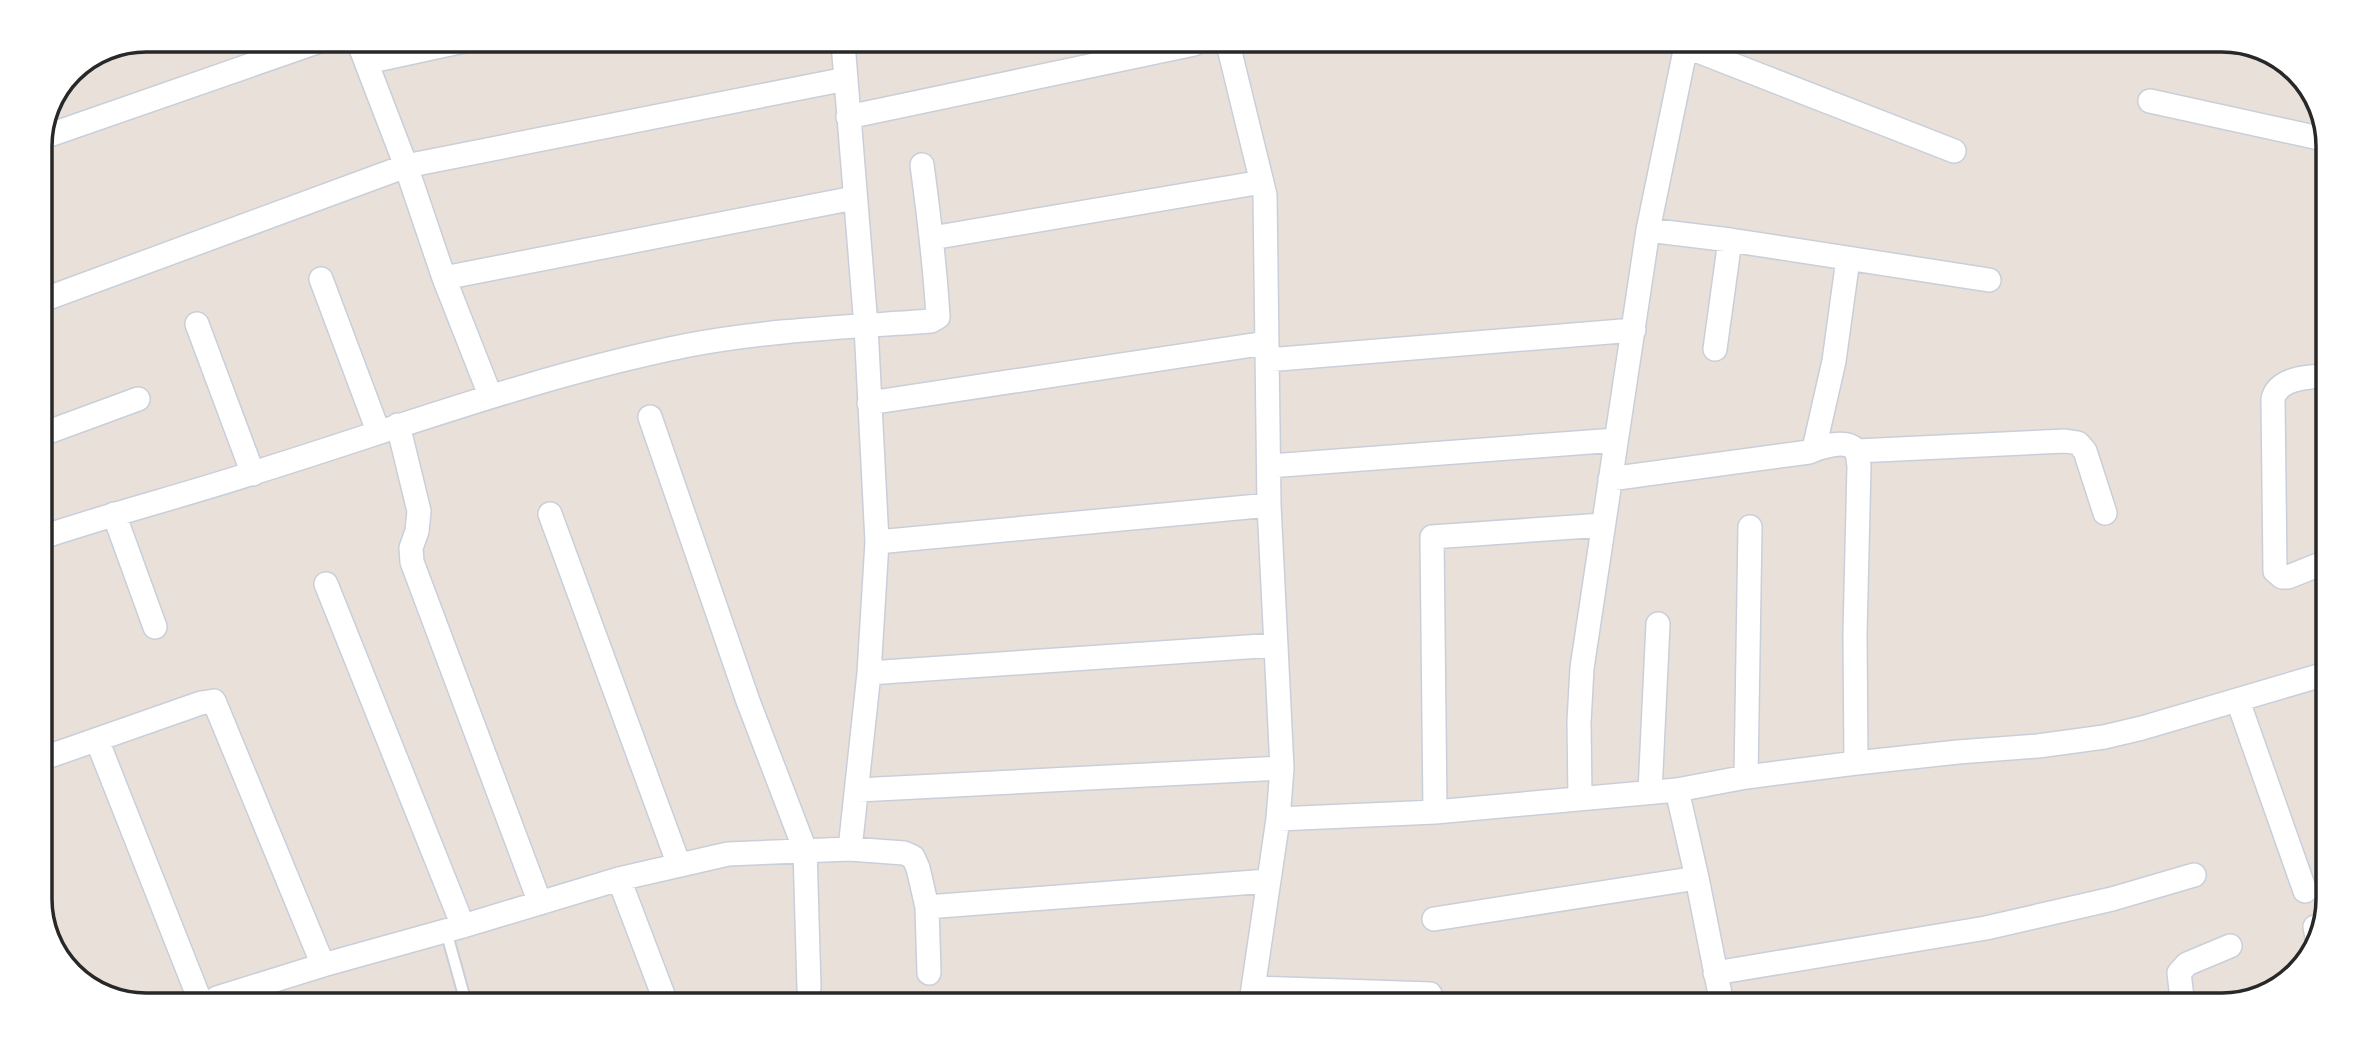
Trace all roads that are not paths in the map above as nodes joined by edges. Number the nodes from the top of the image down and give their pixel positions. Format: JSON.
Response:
{"nodes":[{"id":1,"x":288,"y":52,"type":"edge"},
{"id":2,"x":362,"y":52,"type":"edge"},
{"id":3,"x":844,"y":52,"type":"edge"},
{"id":4,"x":1156,"y":52,"type":"edge"},
{"id":5,"x":1230,"y":52,"type":"edge"},
{"id":6,"x":1685,"y":52,"type":"edge"},
{"id":7,"x":1701,"y":52,"type":"edge"},
{"id":8,"x":846,"y":79,"type":"junction"},
{"id":9,"x":2150,"y":101,"type":"dead end"},
{"id":10,"x":848,"y":117,"type":"junction"},
{"id":11,"x":54,"y":133,"type":"edge"},
{"id":12,"x":2315,"y":137,"type":"edge"},
{"id":13,"x":1954,"y":151,"type":"dead end"},
{"id":14,"x":922,"y":165,"type":"dead end"},
{"id":15,"x":406,"y":166,"type":"junction"},
{"id":16,"x":1262,"y":182,"type":"junction"},
{"id":17,"x":854,"y":198,"type":"junction"},
{"id":18,"x":1648,"y":230,"type":"junction"},
{"id":19,"x":932,"y":238,"type":"junction"},
{"id":20,"x":1730,"y":240,"type":"junction"},
{"id":21,"x":1848,"y":259,"type":"junction"},
{"id":22,"x":444,"y":278,"type":"junction"},
{"id":23,"x":321,"y":279,"type":"dead end"},
{"id":24,"x":1989,"y":280,"type":"dead end"},
{"id":25,"x":53,"y":296,"type":"edge"},
{"id":26,"x":197,"y":324,"type":"dead end"},
{"id":27,"x":866,"y":326,"type":"junction"},
{"id":28,"x":1634,"y":330,"type":"junction"},
{"id":29,"x":1715,"y":348,"type":"dead end"},
{"id":30,"x":1266,"y":352,"type":"junction"},
{"id":31,"x":2315,"y":377,"type":"edge"},
{"id":32,"x":490,"y":395,"type":"junction"},
{"id":33,"x":138,"y":399,"type":"dead end"},
{"id":34,"x":869,"y":403,"type":"junction"},
{"id":35,"x":650,"y":417,"type":"dead end"},
{"id":36,"x":388,"y":428,"type":"junction"},
{"id":37,"x":53,"y":430,"type":"edge"},
{"id":38,"x":1616,"y":440,"type":"junction"},
{"id":39,"x":1814,"y":449,"type":"junction"},
{"id":40,"x":1857,"y":451,"type":"junction"},
{"id":41,"x":1269,"y":466,"type":"junction"},
{"id":42,"x":253,"y":474,"type":"junction"},
{"id":43,"x":1610,"y":479,"type":"junction"},
{"id":44,"x":1269,"y":505,"type":"junction"},
{"id":45,"x":114,"y":513,"type":"junction"},
{"id":46,"x":2105,"y":513,"type":"dead end"},
{"id":47,"x":550,"y":514,"type":"dead end"},
{"id":48,"x":1602,"y":525,"type":"junction"},
{"id":49,"x":1750,"y":527,"type":"dead end"},
{"id":50,"x":53,"y":534,"type":"edge"},
{"id":51,"x":877,"y":542,"type":"junction"},
{"id":52,"x":2316,"y":566,"type":"edge"},
{"id":53,"x":326,"y":584,"type":"dead end"},
{"id":54,"x":1658,"y":624,"type":"dead end"},
{"id":55,"x":155,"y":627,"type":"dead end"},
{"id":56,"x":1276,"y":645,"type":"junction"},
{"id":57,"x":869,"y":673,"type":"junction"},
{"id":58,"x":2316,"y":677,"type":"edge"},
{"id":59,"x":2238,"y":701,"type":"junction"},
{"id":60,"x":97,"y":740,"type":"junction"},
{"id":61,"x":53,"y":755,"type":"edge"},
{"id":62,"x":1856,"y":763,"type":"junction"},
{"id":63,"x":1282,"y":768,"type":"junction"},
{"id":64,"x":1745,"y":777,"type":"junction"},
{"id":65,"x":858,"y":790,"type":"junction"},
{"id":66,"x":1676,"y":790,"type":"junction"},
{"id":67,"x":1650,"y":792,"type":"junction"},
{"id":68,"x":1580,"y":799,"type":"junction"},
{"id":69,"x":1435,"y":812,"type":"junction"},
{"id":70,"x":1278,"y":819,"type":"junction"},
{"id":71,"x":850,"y":849,"type":"junction"},
{"id":72,"x":805,"y":850,"type":"junction"},
{"id":73,"x":678,"y":865,"type":"junction"},
{"id":74,"x":2194,"y":875,"type":"dead end"},
{"id":75,"x":1697,"y":878,"type":"junction"},
{"id":76,"x":619,"y":879,"type":"junction"},
{"id":77,"x":1268,"y":881,"type":"junction"},
{"id":78,"x":2305,"y":891,"type":"dead end"},
{"id":79,"x":540,"y":903,"type":"junction"},
{"id":80,"x":927,"y":907,"type":"junction"},
{"id":81,"x":1434,"y":919,"type":"dead end"},
{"id":82,"x":454,"y":928,"type":"junction"},
{"id":83,"x":2230,"y":946,"type":"dead end"},
{"id":84,"x":323,"y":965,"type":"junction"},
{"id":85,"x":929,"y":973,"type":"dead end"},
{"id":86,"x":1715,"y":973,"type":"junction"},
{"id":87,"x":809,"y":988,"type":"dead end"},
{"id":88,"x":197,"y":993,"type":"edge"},
{"id":89,"x":234,"y":993,"type":"edge"},
{"id":90,"x":464,"y":993,"type":"edge"},
{"id":91,"x":662,"y":993,"type":"edge"},
{"id":92,"x":1252,"y":993,"type":"edge"},
{"id":93,"x":1719,"y":993,"type":"edge"},
{"id":94,"x":2181,"y":993,"type":"edge"}],
"edges":[{"from":1,"to":11,"type":"street"},
{"from":2,"to":15,"type":"street"},
{"from":3,"to":8,"type":"street"},
{"from":4,"to":10,"type":"street"},
{"from":5,"to":16,"type":"street"},
{"from":6,"to":18,"type":"street"},
{"from":7,"to":13,"type":"street"},
{"from":8,"to":10,"type":"street"},
{"from":8,"to":15,"type":"street"},
{"from":9,"to":12,"type":"street"},
{"from":10,"to":17,"type":"street"},
{"from":14,"to":19,"type":"street"},
{"from":15,"to":22,"type":"street"},
{"from":15,"to":25,"type":"street"},
{"from":16,"to":19,"type":"street"},
{"from":16,"to":30,"type":"street"},
{"from":17,"to":22,"type":"street"},
{"from":17,"to":27,"type":"street"},
{"from":18,"to":20,"type":"street"},
{"from":18,"to":28,"type":"street"},
{"from":19,"to":27,"type":"street"},
{"from":20,"to":21,"type":"street"},
{"from":20,"to":29,"type":"street"},
{"from":21,"to":24,"type":"street"},
{"from":21,"to":39,"type":"street"},
{"from":22,"to":32,"type":"street"},
{"from":23,"to":36,"type":"street"},
{"from":26,"to":42,"type":"street"},
{"from":27,"to":32,"type":"street"},
{"from":27,"to":34,"type":"street"},
{"from":28,"to":30,"type":"street"},
{"from":28,"to":38,"type":"street"},
{"from":30,"to":34,"type":"street"},
{"from":30,"to":41,"type":"street"},
{"from":31,"to":52,"type":"street"},
{"from":32,"to":36,"type":"street"},
{"from":33,"to":37,"type":"street"},
{"from":34,"to":51,"type":"street"},
{"from":35,"to":72,"type":"street"},
{"from":36,"to":42,"type":"street"},
{"from":36,"to":79,"type":"street"},
{"from":38,"to":41,"type":"street"},
{"from":38,"to":43,"type":"street"},
{"from":39,"to":40,"type":"street"},
{"from":39,"to":43,"type":"street"},
{"from":40,"to":46,"type":"street"},
{"from":40,"to":62,"type":"street"},
{"from":41,"to":44,"type":"street"},
{"from":42,"to":45,"type":"street"},
{"from":43,"to":48,"type":"street"},
{"from":44,"to":51,"type":"street"},
{"from":44,"to":56,"type":"street"},
{"from":45,"to":50,"type":"street"},
{"from":45,"to":55,"type":"street"},
{"from":47,"to":73,"type":"street"},
{"from":48,"to":68,"type":"street"},
{"from":48,"to":69,"type":"street"},
{"from":49,"to":64,"type":"street"},
{"from":51,"to":57,"type":"street"},
{"from":53,"to":82,"type":"street"},
{"from":54,"to":67,"type":"street"},
{"from":56,"to":57,"type":"street"},
{"from":56,"to":63,"type":"street"},
{"from":57,"to":65,"type":"street"},
{"from":58,"to":59,"type":"street"},
{"from":59,"to":62,"type":"street"},
{"from":59,"to":78,"type":"street"},
{"from":60,"to":61,"type":"street"},
{"from":60,"to":84,"type":"street"},
{"from":60,"to":88,"type":"street"},
{"from":62,"to":64,"type":"street"},
{"from":63,"to":65,"type":"street"},
{"from":63,"to":70,"type":"street"},
{"from":64,"to":66,"type":"street"},
{"from":65,"to":71,"type":"street"},
{"from":66,"to":67,"type":"street"},
{"from":66,"to":75,"type":"street"},
{"from":67,"to":68,"type":"street"},
{"from":68,"to":69,"type":"street"},
{"from":69,"to":70,"type":"street"},
{"from":70,"to":77,"type":"street"},
{"from":71,"to":72,"type":"street"},
{"from":71,"to":80,"type":"street"},
{"from":72,"to":73,"type":"street"},
{"from":72,"to":87,"type":"street"},
{"from":73,"to":76,"type":"street"},
{"from":74,"to":86,"type":"street"},
{"from":75,"to":81,"type":"street"},
{"from":75,"to":86,"type":"street"},
{"from":76,"to":79,"type":"street"},
{"from":76,"to":91,"type":"street"},
{"from":77,"to":80,"type":"street"},
{"from":77,"to":92,"type":"street"},
{"from":79,"to":82,"type":"street"},
{"from":80,"to":85,"type":"street"},
{"from":82,"to":84,"type":"street"},
{"from":82,"to":90,"type":"lane"},
{"from":83,"to":94,"type":"street"},
{"from":84,"to":89,"type":"street"},
{"from":86,"to":93,"type":"street"}]}
